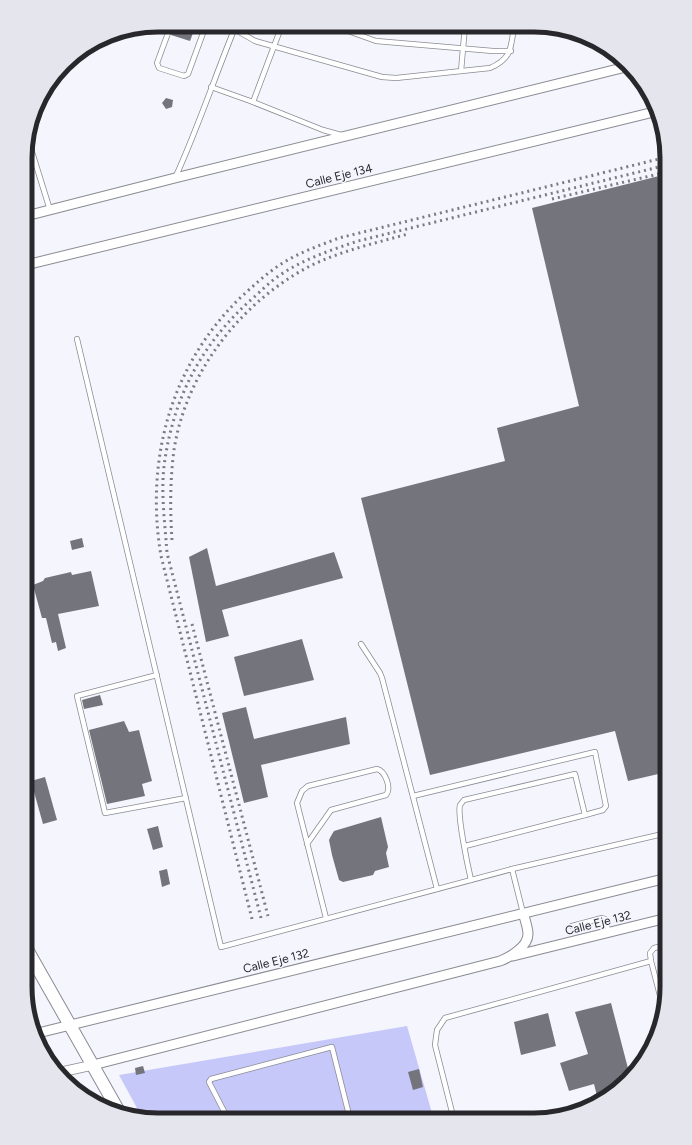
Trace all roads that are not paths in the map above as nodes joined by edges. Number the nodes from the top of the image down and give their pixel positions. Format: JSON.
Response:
{"nodes":[{"id":1,"x":168,"y":32,"type":"edge"},
{"id":2,"x":203,"y":32,"type":"edge"},
{"id":3,"x":233,"y":32,"type":"edge"},
{"id":4,"x":242,"y":32,"type":"edge"},
{"id":5,"x":279,"y":32,"type":"edge"},
{"id":6,"x":351,"y":32,"type":"edge"},
{"id":7,"x":465,"y":32,"type":"edge"},
{"id":8,"x":513,"y":32,"type":"edge"},
{"id":9,"x":274,"y":45,"type":"junction"},
{"id":10,"x":464,"y":48,"type":"junction"},
{"id":11,"x":510,"y":51,"type":"junction"},
{"id":12,"x":622,"y":68,"type":"edge"},
{"id":13,"x":461,"y":71,"type":"junction"},
{"id":14,"x":211,"y":87,"type":"junction"},
{"id":15,"x":253,"y":102,"type":"junction"},
{"id":16,"x":651,"y":112,"type":"edge"},
{"id":17,"x":344,"y":136,"type":"junction"},
{"id":18,"x":32,"y":153,"type":"edge"},
{"id":19,"x":175,"y":178,"type":"junction"},
{"id":20,"x":50,"y":210,"type":"junction"},
{"id":21,"x":32,"y":214,"type":"edge"},
{"id":22,"x":32,"y":265,"type":"edge"},
{"id":23,"x":77,"y":339,"type":"dead end"},
{"id":24,"x":361,"y":644,"type":"dead end"},
{"id":25,"x":157,"y":675,"type":"junction"},
{"id":26,"x":413,"y":796,"type":"junction"},
{"id":27,"x":186,"y":798,"type":"junction"},
{"id":28,"x":585,"y":815,"type":"junction"},
{"id":29,"x":660,"y":835,"type":"edge"},
{"id":30,"x":307,"y":844,"type":"junction"},
{"id":31,"x":465,"y":846,"type":"junction"},
{"id":32,"x":512,"y":868,"type":"junction"},
{"id":33,"x":471,"y":880,"type":"junction"},
{"id":34,"x":660,"y":880,"type":"edge"},
{"id":35,"x":437,"y":889,"type":"junction"},
{"id":36,"x":523,"y":913,"type":"junction"},
{"id":37,"x":326,"y":918,"type":"junction"},
{"id":38,"x":660,"y":920,"type":"edge"},
{"id":39,"x":572,"y":926,"type":"dead end"},
{"id":40,"x":609,"y":932,"type":"junction"},
{"id":41,"x":660,"y":947,"type":"edge"},
{"id":42,"x":512,"y":956,"type":"junction"},
{"id":43,"x":32,"y":958,"type":"edge"},
{"id":44,"x":651,"y":961,"type":"junction"},
{"id":45,"x":660,"y":996,"type":"edge"},
{"id":46,"x":70,"y":1024,"type":"junction"},
{"id":47,"x":41,"y":1032,"type":"edge"},
{"id":48,"x":93,"y":1065,"type":"junction"},
{"id":49,"x":65,"y":1071,"type":"edge"},
{"id":50,"x":115,"y":1105,"type":"edge"},
{"id":51,"x":225,"y":1113,"type":"edge"},
{"id":52,"x":348,"y":1113,"type":"edge"},
{"id":53,"x":452,"y":1113,"type":"edge"}],
"edges":[{"from":1,"to":2,"type":"lane"},
{"from":3,"to":14,"type":"lane"},
{"from":4,"to":9,"type":"lane"},
{"from":5,"to":9,"type":"lane"},
{"from":6,"to":10,"type":"lane"},
{"from":7,"to":10,"type":"lane"},
{"from":8,"to":11,"type":"lane"},
{"from":9,"to":13,"type":"lane"},
{"from":9,"to":15,"type":"lane"},
{"from":10,"to":11,"type":"lane"},
{"from":10,"to":13,"type":"lane"},
{"from":11,"to":13,"type":"lane"},
{"from":12,"to":17,"type":"street"},
{"from":14,"to":15,"type":"lane"},
{"from":14,"to":19,"type":"lane"},
{"from":15,"to":17,"type":"lane"},
{"from":16,"to":22,"type":"street","name":"Calle Eje 134"},
{"from":17,"to":19,"type":"street"},
{"from":18,"to":20,"type":"lane"},
{"from":19,"to":20,"type":"street"},
{"from":20,"to":21,"type":"street"},
{"from":23,"to":25,"type":"lane"},
{"from":24,"to":26,"type":"lane"},
{"from":25,"to":27,"type":"lane"},
{"from":25,"to":27,"type":"lane"},
{"from":26,"to":28,"type":"lane"},
{"from":26,"to":35,"type":"lane"},
{"from":27,"to":37,"type":"lane"},
{"from":28,"to":31,"type":"lane"},
{"from":28,"to":31,"type":"lane"},
{"from":29,"to":32,"type":"lane"},
{"from":30,"to":30,"type":"lane"},
{"from":30,"to":37,"type":"lane"},
{"from":31,"to":33,"type":"lane"},
{"from":32,"to":33,"type":"lane"},
{"from":32,"to":36,"type":"lane"},
{"from":33,"to":35,"type":"lane"},
{"from":34,"to":36,"type":"street","name":"Calle Eje 132"},
{"from":35,"to":37,"type":"lane"},
{"from":36,"to":42,"type":"street","name":"Calle Eje 132"},
{"from":36,"to":46,"type":"street","name":"Calle Eje 132"},
{"from":38,"to":40,"type":"street","name":"Calle Eje 132"},
{"from":39,"to":40,"type":"lane"},
{"from":40,"to":42,"type":"street","name":"Calle Eje 132"},
{"from":41,"to":44,"type":"lane"},
{"from":42,"to":48,"type":"street","name":"Calle Eje 132"},
{"from":43,"to":46,"type":"street"},
{"from":44,"to":45,"type":"lane"},
{"from":44,"to":53,"type":"lane"},
{"from":46,"to":47,"type":"street","name":"Calle Eje 132"},
{"from":46,"to":48,"type":"street"},
{"from":48,"to":49,"type":"street","name":"Calle Eje 132"},
{"from":48,"to":50,"type":"street"},
{"from":51,"to":52,"type":"lane"}]}
